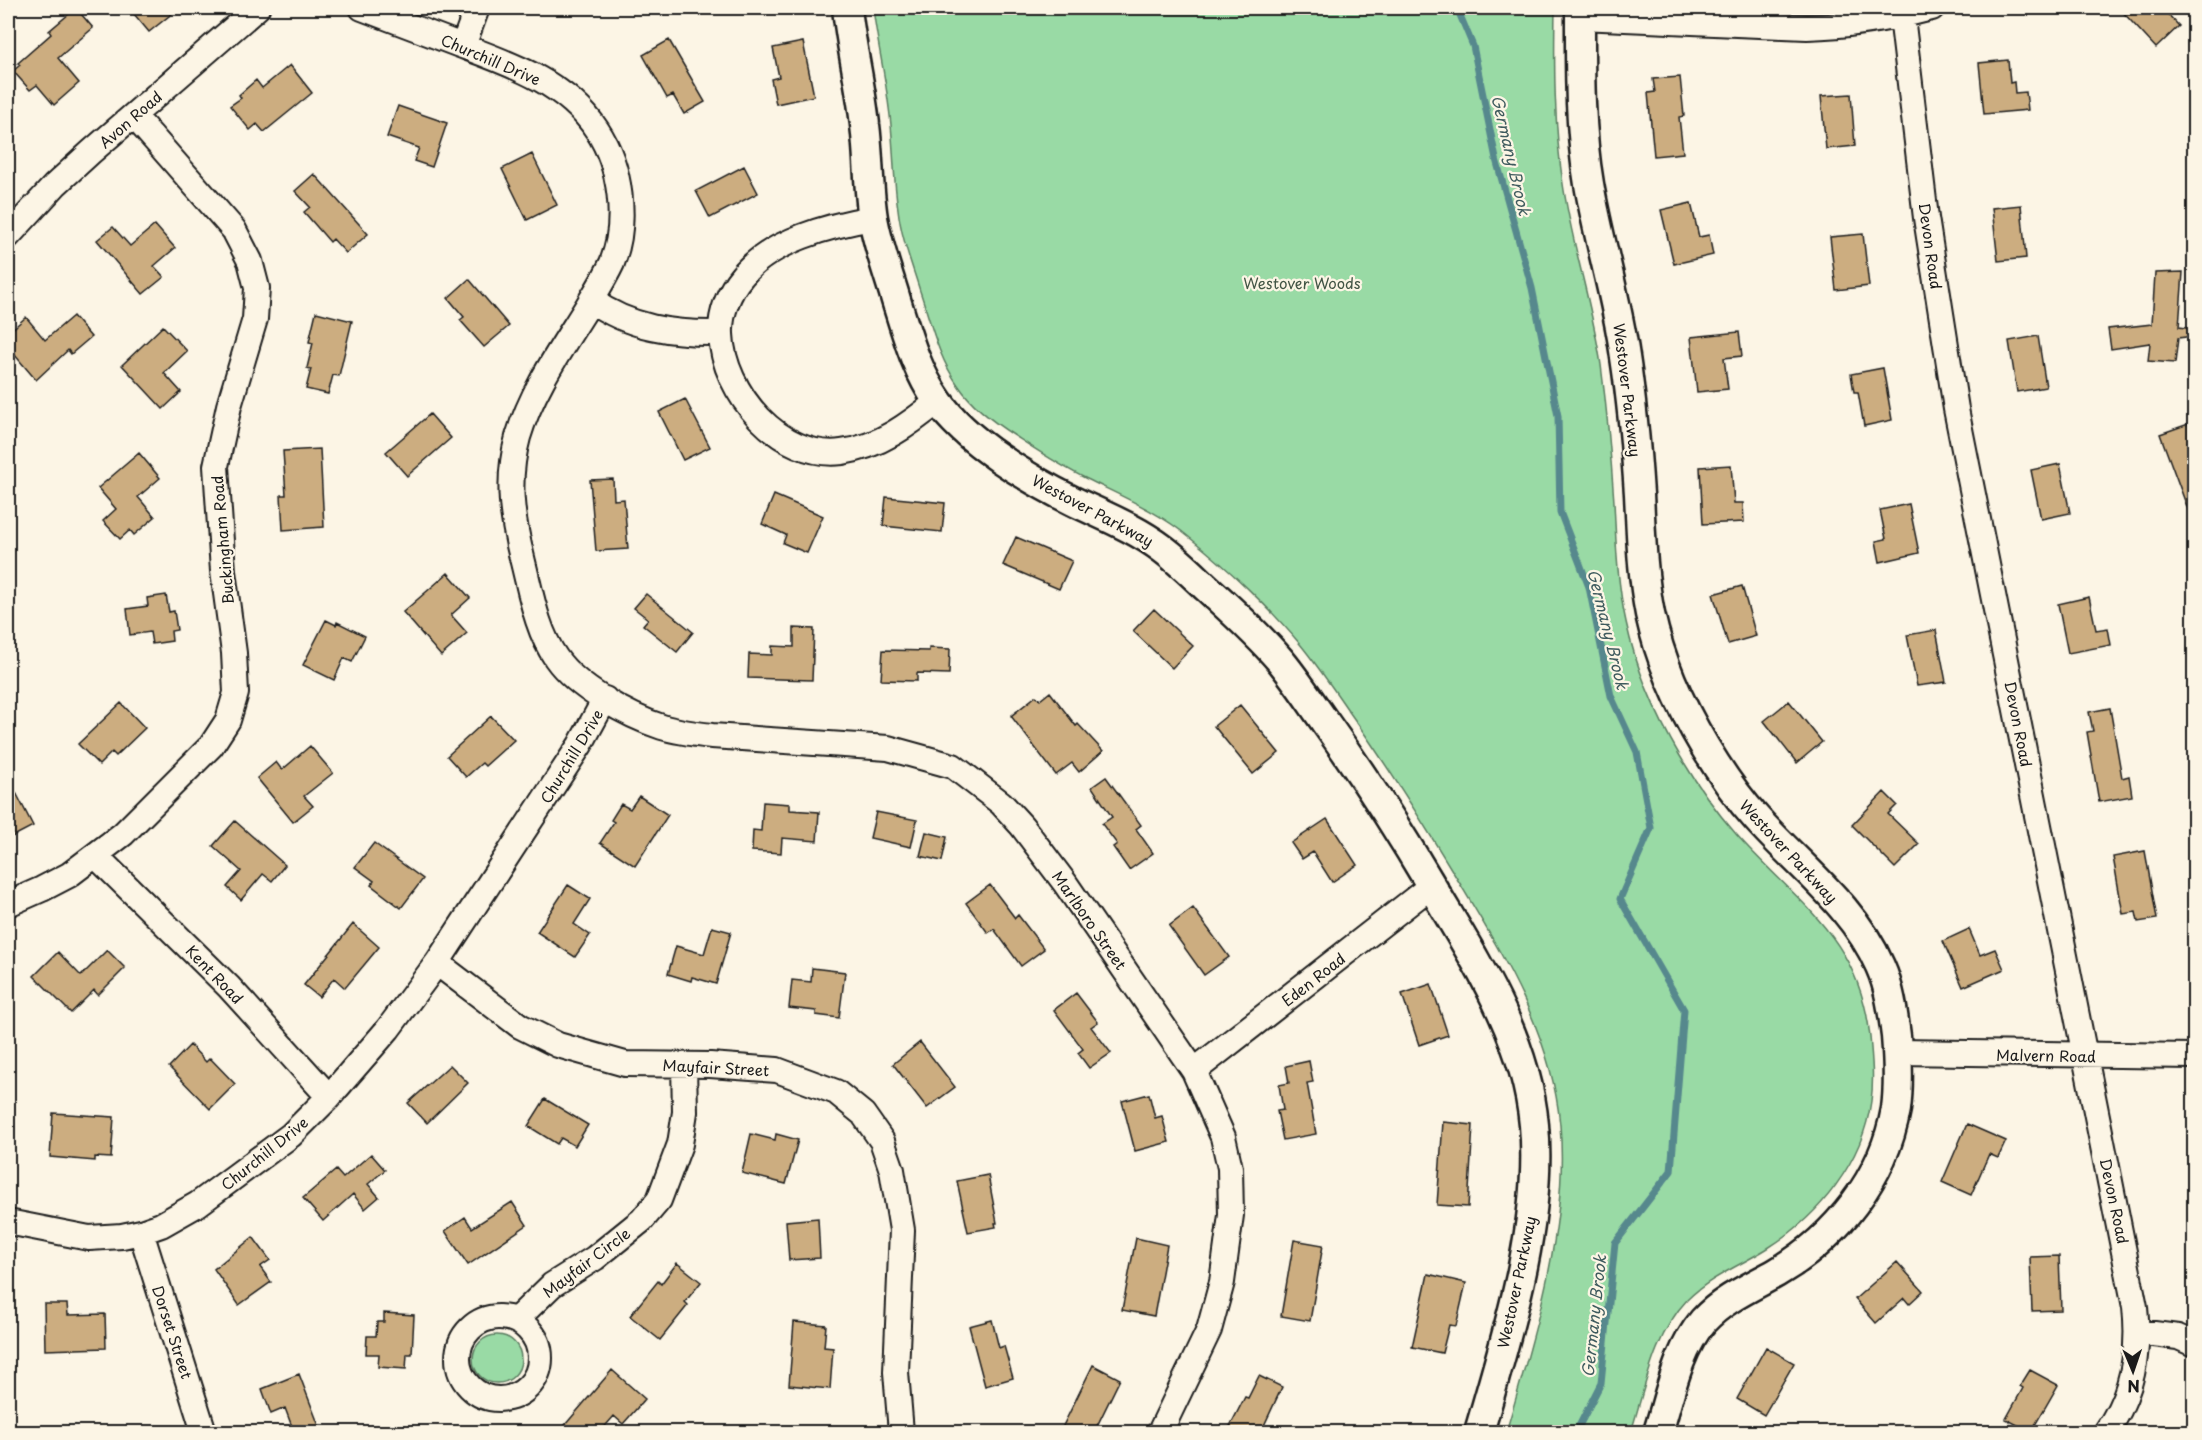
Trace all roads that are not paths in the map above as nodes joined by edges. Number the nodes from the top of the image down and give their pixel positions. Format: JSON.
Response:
{"nodes":[{"id":1,"x":257,"y":8,"type":"edge"},
{"id":2,"x":362,"y":8,"type":"edge"},
{"id":3,"x":477,"y":8,"type":"edge"},
{"id":4,"x":847,"y":8,"type":"edge"},
{"id":5,"x":1932,"y":8,"type":"edge"},
{"id":6,"x":1902,"y":11,"type":"edge"},
{"id":7,"x":1580,"y":12,"type":"edge"},
{"id":8,"x":463,"y":46,"type":"junction"},
{"id":9,"x":134,"y":116,"type":"junction"},
{"id":10,"x":873,"y":218,"type":"junction"},
{"id":11,"x":8,"y":236,"type":"edge"},
{"id":12,"x":591,"y":300,"type":"junction"},
{"id":13,"x":721,"y":333,"type":"junction"},
{"id":14,"x":938,"y":401,"type":"junction"},
{"id":15,"x":605,"y":699,"type":"junction"},
{"id":16,"x":96,"y":856,"type":"junction"},
{"id":17,"x":1431,"y":886,"type":"junction"},
{"id":18,"x":8,"y":904,"type":"edge"},
{"id":19,"x":437,"y":963,"type":"junction"},
{"id":20,"x":1898,"y":1052,"type":"junction"},
{"id":21,"x":2084,"y":1056,"type":"junction"},
{"id":22,"x":2194,"y":1056,"type":"edge"},
{"id":23,"x":684,"y":1065,"type":"junction"},
{"id":24,"x":1194,"y":1071,"type":"junction"},
{"id":25,"x":329,"y":1097,"type":"junction"},
{"id":26,"x":8,"y":1222,"type":"edge"},
{"id":27,"x":141,"y":1232,"type":"junction"},
{"id":28,"x":516,"y":1320,"type":"dead end"},
{"id":29,"x":2138,"y":1332,"type":"junction"},
{"id":30,"x":2194,"y":1344,"type":"edge"},
{"id":31,"x":204,"y":1432,"type":"edge"},
{"id":32,"x":901,"y":1432,"type":"edge"},
{"id":33,"x":1160,"y":1432,"type":"edge"},
{"id":34,"x":1479,"y":1432,"type":"edge"},
{"id":35,"x":1658,"y":1432,"type":"edge"},
{"id":36,"x":2106,"y":1432,"type":"edge"}],
"edges":[{"from":1,"to":9,"type":"street","name":"Avon Road"},
{"from":2,"to":8,"type":"street","name":"Churchill Drive"},
{"from":3,"to":8,"type":"street"},
{"from":4,"to":10,"type":"street","name":"Westover Parkway"},
{"from":5,"to":6,"type":"street"},
{"from":6,"to":7,"type":"street"},
{"from":6,"to":21,"type":"street","name":"Devon Road"},
{"from":7,"to":20,"type":"street","name":"Westover Parkway"},
{"from":8,"to":12,"type":"street","name":"Churchill Drive"},
{"from":9,"to":11,"type":"street","name":"Avon Road"},
{"from":9,"to":16,"type":"street","name":"Buckingham Road"},
{"from":10,"to":13,"type":"street"},
{"from":10,"to":14,"type":"street","name":"Westover Parkway"},
{"from":12,"to":13,"type":"street"},
{"from":12,"to":15,"type":"street","name":"Churchill Drive"},
{"from":13,"to":14,"type":"street"},
{"from":14,"to":17,"type":"street","name":"Westover Parkway"},
{"from":15,"to":19,"type":"street","name":"Churchill Drive"},
{"from":15,"to":24,"type":"street","name":"Marlboro Street"},
{"from":16,"to":18,"type":"street","name":"Buckingham Road"},
{"from":16,"to":25,"type":"street","name":"Kent Road"},
{"from":17,"to":24,"type":"street","name":"Eden Road"},
{"from":17,"to":34,"type":"street","name":"Westover Parkway"},
{"from":19,"to":23,"type":"street","name":"Mayfair Street"},
{"from":19,"to":25,"type":"street","name":"Churchill Drive"},
{"from":20,"to":21,"type":"street","name":"Malvern Road"},
{"from":20,"to":35,"type":"street","name":"Westover Parkway"},
{"from":21,"to":22,"type":"street","name":"Malvern Road"},
{"from":21,"to":29,"type":"street","name":"Devon Road"},
{"from":23,"to":28,"type":"street","name":"Mayfair Circle"},
{"from":23,"to":32,"type":"street","name":"Mayfair Street"},
{"from":24,"to":33,"type":"street","name":"Marlboro Street"},
{"from":25,"to":27,"type":"street","name":"Churchill Drive"},
{"from":26,"to":27,"type":"street","name":"Churchill Drive"},
{"from":27,"to":31,"type":"street","name":"Dorset Street"},
{"from":29,"to":30,"type":"street"},
{"from":29,"to":36,"type":"street","name":"Devon Road"}]}
